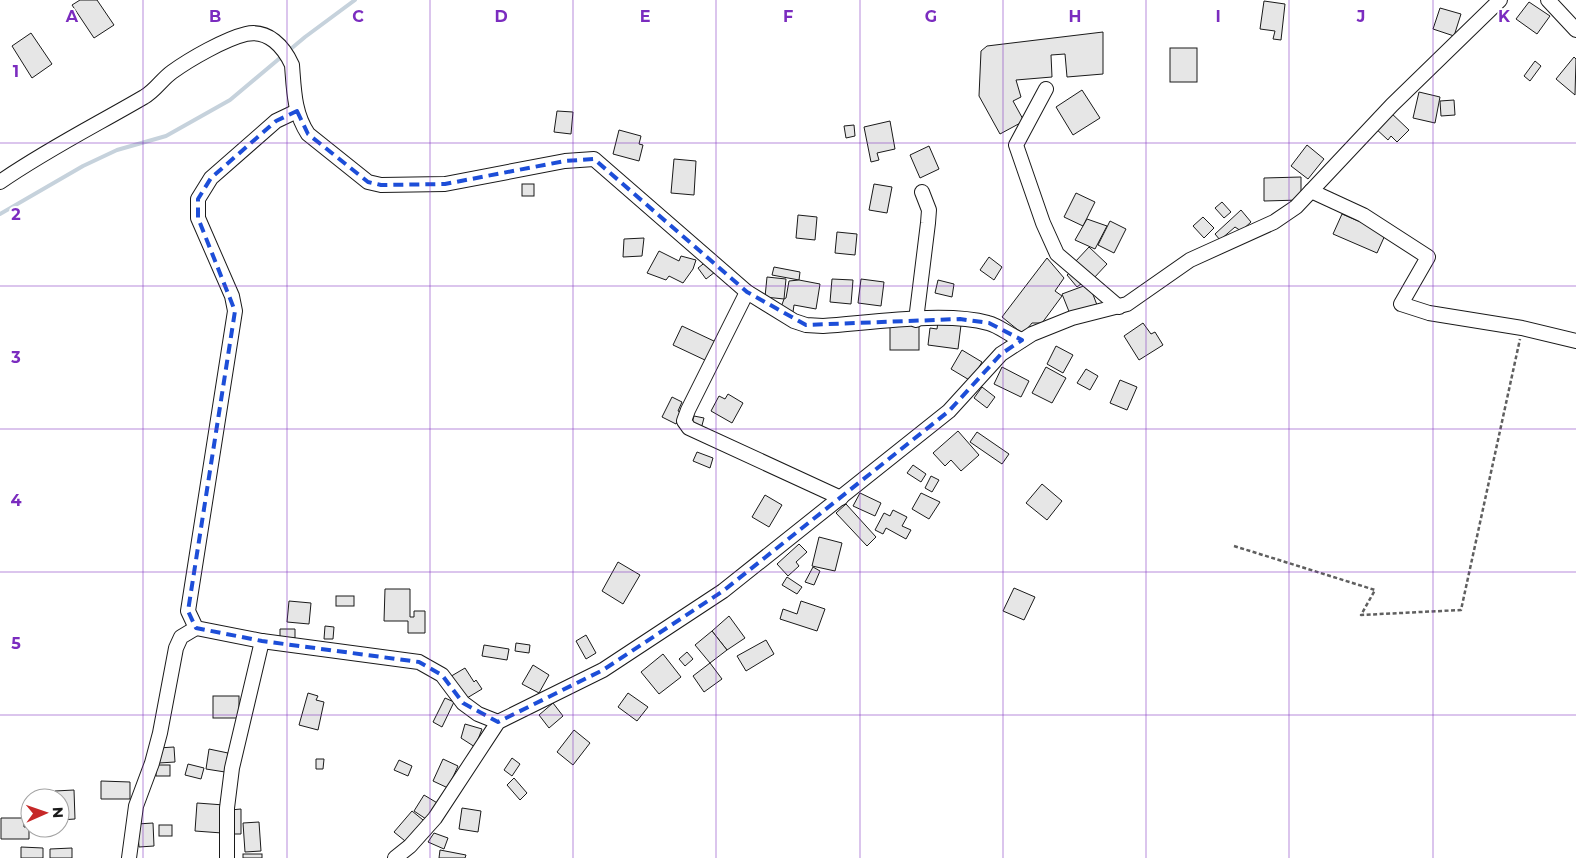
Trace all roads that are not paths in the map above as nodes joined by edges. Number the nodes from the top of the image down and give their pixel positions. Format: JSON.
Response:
{"nodes":[{"id":1,"x":1500,"y":0,"type":"edge"},
{"id":2,"x":1548,"y":0,"type":"edge"},
{"id":3,"x":1576,"y":30,"type":"edge"},
{"id":4,"x":1046,"y":89,"type":"dead end"},
{"id":5,"x":297,"y":111,"type":"junction"},
{"id":6,"x":0,"y":182,"type":"edge"},
{"id":7,"x":1311,"y":191,"type":"junction"},
{"id":8,"x":922,"y":192,"type":"dead end"},
{"id":9,"x":747,"y":292,"type":"junction"},
{"id":10,"x":1119,"y":306,"type":"junction"},
{"id":11,"x":916,"y":320,"type":"junction"},
{"id":12,"x":1022,"y":340,"type":"junction"},
{"id":13,"x":1576,"y":341,"type":"edge"},
{"id":14,"x":841,"y":498,"type":"junction"},
{"id":15,"x":196,"y":628,"type":"junction"},
{"id":16,"x":262,"y":641,"type":"junction"},
{"id":17,"x":498,"y":722,"type":"junction"},
{"id":18,"x":129,"y":858,"type":"edge"},
{"id":19,"x":227,"y":858,"type":"edge"},
{"id":20,"x":395,"y":858,"type":"edge"}],
"edges":[{"from":1,"to":7,"type":"street"},
{"from":2,"to":3,"type":"street"},
{"from":4,"to":10,"type":"street"},
{"from":5,"to":6,"type":"street"},
{"from":5,"to":9,"type":"street"},
{"from":5,"to":15,"type":"street"},
{"from":7,"to":10,"type":"street"},
{"from":7,"to":13,"type":"street"},
{"from":8,"to":11,"type":"street"},
{"from":9,"to":11,"type":"street"},
{"from":9,"to":14,"type":"street"},
{"from":10,"to":12,"type":"street"},
{"from":11,"to":12,"type":"street"},
{"from":12,"to":14,"type":"street"},
{"from":14,"to":17,"type":"street"},
{"from":15,"to":16,"type":"street"},
{"from":15,"to":18,"type":"street"},
{"from":16,"to":17,"type":"street"},
{"from":16,"to":19,"type":"street"},
{"from":17,"to":20,"type":"street"}]}
